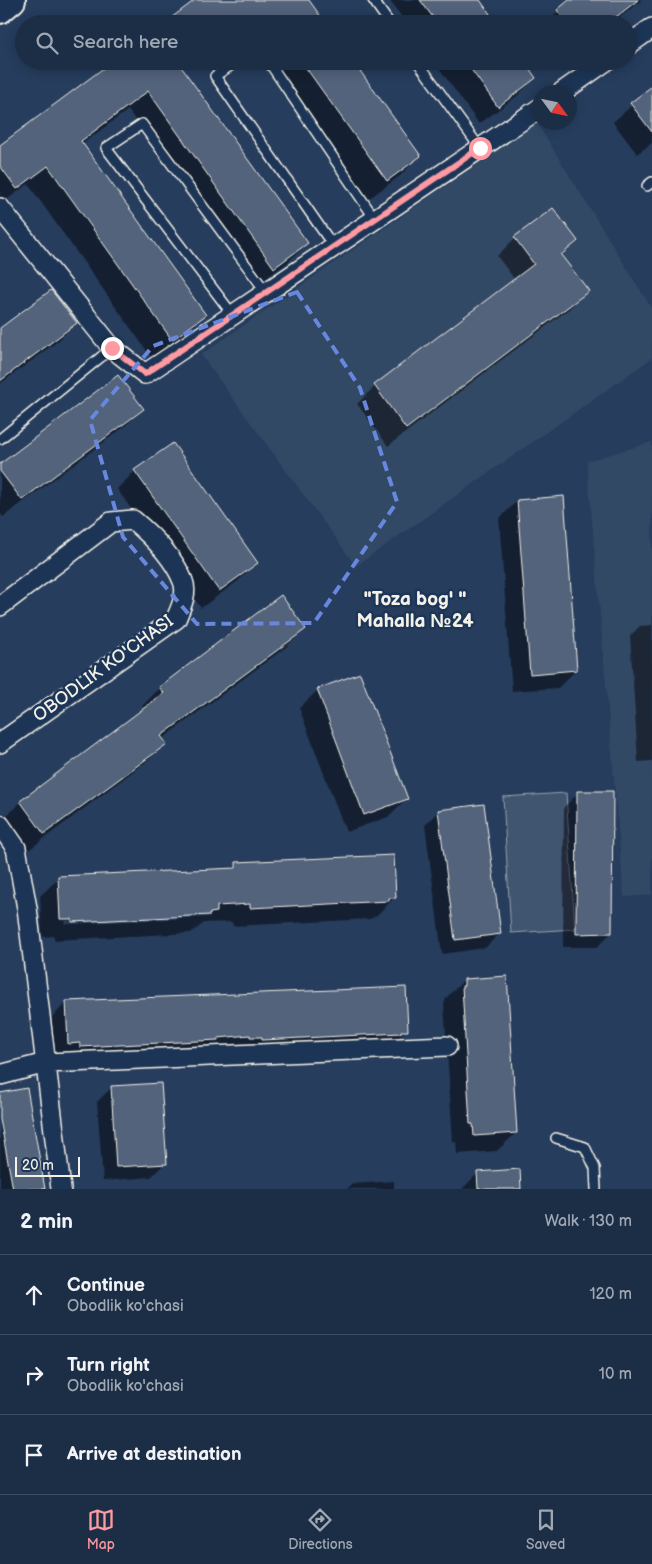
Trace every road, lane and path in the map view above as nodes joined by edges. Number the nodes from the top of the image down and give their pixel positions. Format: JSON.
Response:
{"nodes":[{"id":1,"x":12,"y":0,"type":"edge"},
{"id":2,"x":373,"y":0,"type":"edge"},
{"id":3,"x":0,"y":10,"type":"edge"},
{"id":4,"x":384,"y":15,"type":"edge"},
{"id":5,"x":652,"y":28,"type":"edge"},
{"id":6,"x":637,"y":39,"type":"edge"},
{"id":7,"x":224,"y":70,"type":"edge"},
{"id":8,"x":274,"y":70,"type":"edge"},
{"id":9,"x":424,"y":70,"type":"edge"},
{"id":10,"x":593,"y":70,"type":"edge"},
{"id":11,"x":572,"y":85,"type":"edge"},
{"id":12,"x":532,"y":113,"type":"edge"},
{"id":13,"x":480,"y":148,"type":"junction"},
{"id":14,"x":0,"y":208,"type":"edge"},
{"id":15,"x":375,"y":219,"type":"junction"},
{"id":16,"x":7,"y":233,"type":"edge"},
{"id":17,"x":334,"y":247,"type":"junction"},
{"id":18,"x":266,"y":292,"type":"junction"},
{"id":19,"x":233,"y":315,"type":"junction"},
{"id":20,"x":112,"y":348,"type":"junction"},
{"id":21,"x":0,"y":439,"type":"edge"},
{"id":22,"x":0,"y":606,"type":"edge"},
{"id":23,"x":0,"y":743,"type":"edge"},
{"id":24,"x":0,"y":824,"type":"edge"},
{"id":25,"x":447,"y":1046,"type":"dead end"},
{"id":26,"x":46,"y":1063,"type":"junction"},
{"id":27,"x":0,"y":1075,"type":"edge"},
{"id":28,"x":556,"y":1138,"type":"dead end"},
{"id":29,"x":61,"y":1189,"type":"edge"},
{"id":30,"x":596,"y":1189,"type":"edge"}],
"edges":[{"from":1,"to":3,"type":"main road"},
{"from":2,"to":4,"type":"lane"},
{"from":5,"to":6,"type":"street"},
{"from":7,"to":17,"type":"lane"},
{"from":8,"to":15,"type":"lane"},
{"from":9,"to":13,"type":"lane"},
{"from":10,"to":11,"type":"street"},
{"from":12,"to":13,"type":"street"},
{"from":13,"to":15,"type":"street"},
{"from":14,"to":16,"type":"street"},
{"from":15,"to":17,"type":"street"},
{"from":16,"to":20,"type":"street"},
{"from":17,"to":18,"type":"street"},
{"from":18,"to":19,"type":"street"},
{"from":18,"to":19,"type":"lane"},
{"from":19,"to":20,"type":"street"},
{"from":20,"to":21,"type":"lane"},
{"from":22,"to":23,"type":"street","name":"OBODLIK KO'CHASI"},
{"from":24,"to":26,"type":"street"},
{"from":25,"to":26,"type":"street"},
{"from":26,"to":27,"type":"street"},
{"from":26,"to":29,"type":"street"},
{"from":28,"to":30,"type":"lane"}]}
